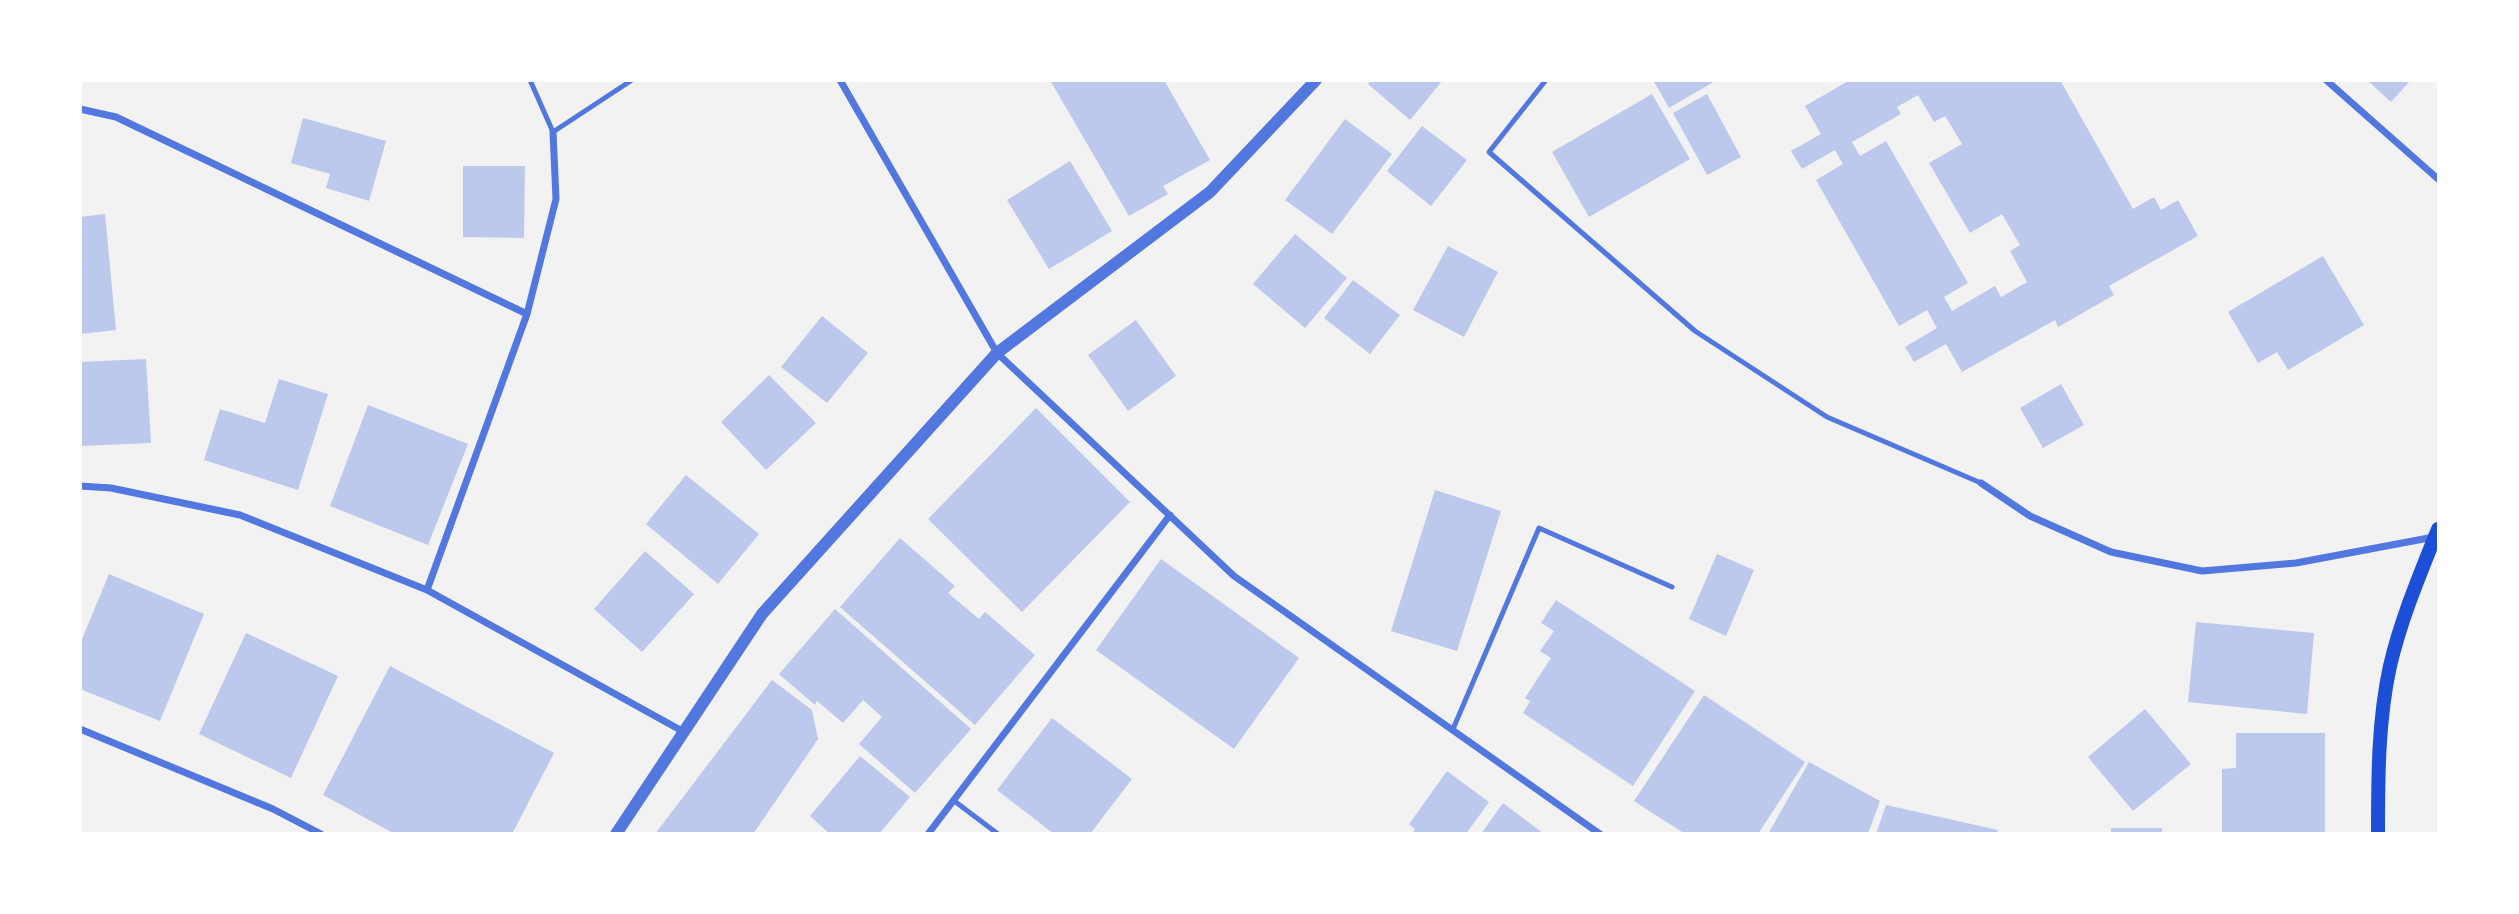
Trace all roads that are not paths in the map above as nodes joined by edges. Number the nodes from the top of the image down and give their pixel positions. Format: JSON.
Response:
{"nodes":[{"id":1,"x":530,"y":80,"type":"edge"},
{"id":2,"x":632,"y":80,"type":"edge"},
{"id":3,"x":840,"y":80,"type":"edge"},
{"id":4,"x":1317,"y":80,"type":"edge"},
{"id":5,"x":1546,"y":80,"type":"edge"},
{"id":6,"x":2326,"y":80,"type":"edge"},
{"id":7,"x":80,"y":109,"type":"edge"},
{"id":8,"x":553,"y":132,"type":"junction"},
{"id":9,"x":2438,"y":179,"type":"edge"},
{"id":10,"x":527,"y":314,"type":"junction"},
{"id":11,"x":996,"y":353,"type":"junction"},
{"id":12,"x":1981,"y":483,"type":"joint"},
{"id":13,"x":80,"y":486,"type":"edge"},
{"id":14,"x":1170,"y":515,"type":"junction"},
{"id":15,"x":2437,"y":533,"type":"edge"},
{"id":16,"x":1672,"y":587,"type":"dead end"},
{"id":17,"x":427,"y":590,"type":"junction"},
{"id":18,"x":80,"y":729,"type":"edge"},
{"id":19,"x":1453,"y":729,"type":"junction"},
{"id":20,"x":684,"y":732,"type":"junction"},
{"id":21,"x":953,"y":800,"type":"junction"},
{"id":22,"x":321,"y":834,"type":"edge"},
{"id":23,"x":616,"y":834,"type":"edge"},
{"id":24,"x":928,"y":834,"type":"edge"},
{"id":25,"x":998,"y":834,"type":"edge"},
{"id":26,"x":1600,"y":834,"type":"edge"},
{"id":27,"x":2378,"y":834,"type":"edge"}],
"edges":[{"from":1,"to":8,"type":"lane"},
{"from":2,"to":8,"type":"lane"},
{"from":3,"to":11,"type":"street"},
{"from":4,"to":11,"type":"street"},
{"from":5,"to":12,"type":"lane"},
{"from":6,"to":9,"type":"street"},
{"from":7,"to":10,"type":"street"},
{"from":8,"to":10,"type":"street"},
{"from":10,"to":17,"type":"street"},
{"from":11,"to":14,"type":"street"},
{"from":11,"to":20,"type":"street"},
{"from":12,"to":15,"type":"street"},
{"from":13,"to":17,"type":"street"},
{"from":14,"to":19,"type":"street"},
{"from":14,"to":21,"type":"street"},
{"from":15,"to":27,"type":"main road"},
{"from":16,"to":19,"type":"lane"},
{"from":17,"to":20,"type":"street"},
{"from":18,"to":22,"type":"street"},
{"from":19,"to":26,"type":"street"},
{"from":20,"to":23,"type":"street"},
{"from":21,"to":24,"type":"street"},
{"from":21,"to":25,"type":"lane"}]}
